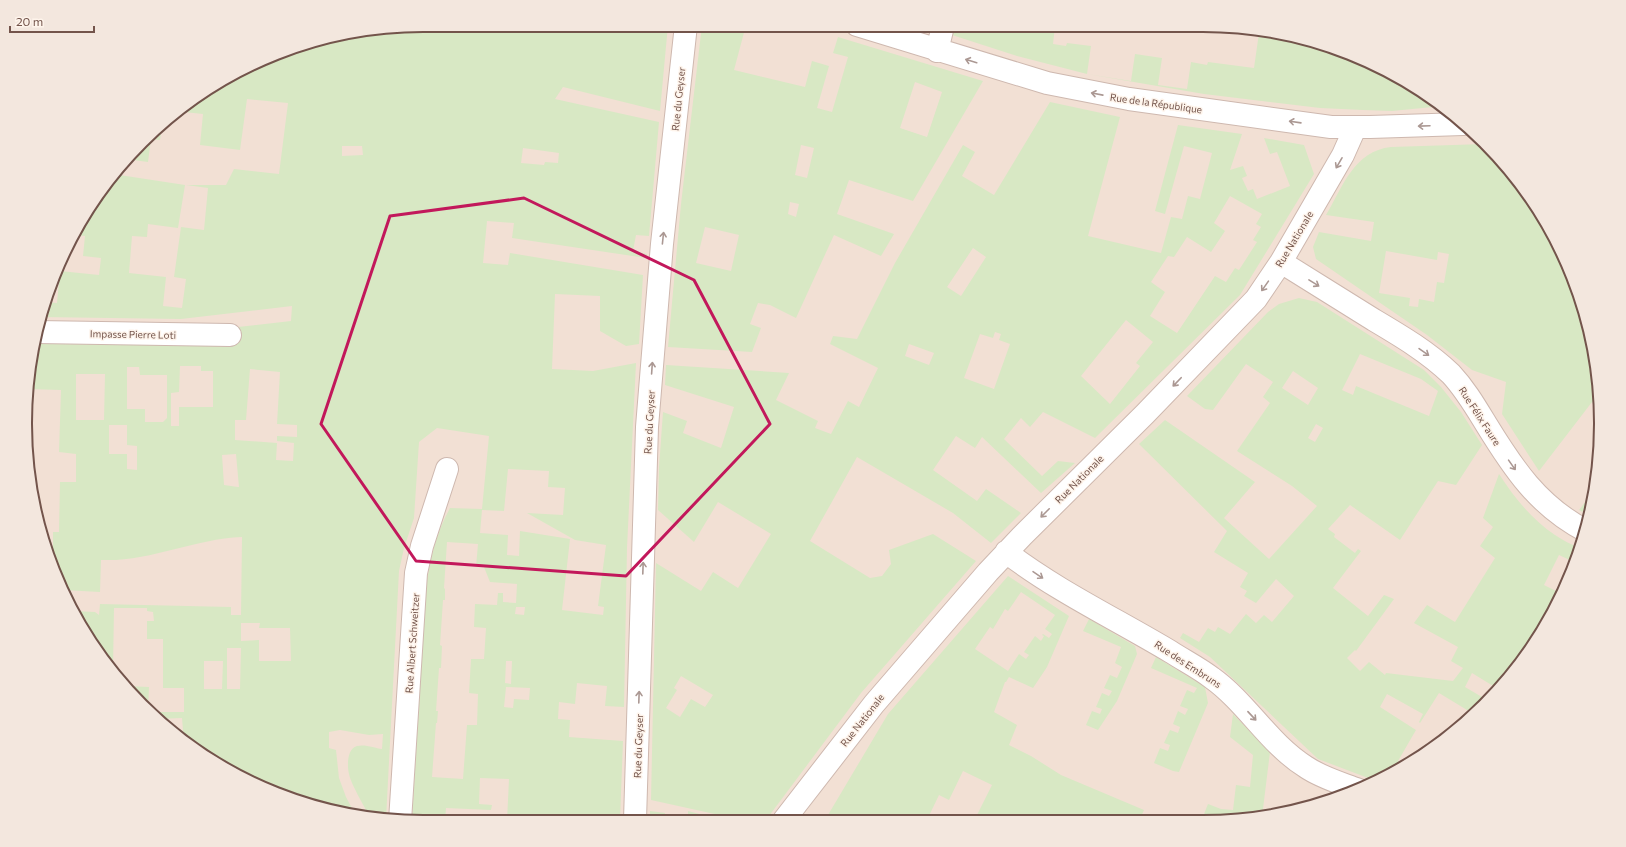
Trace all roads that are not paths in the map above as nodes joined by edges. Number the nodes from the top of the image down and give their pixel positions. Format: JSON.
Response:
{"nodes":[{"id":1,"x":685,"y":32,"type":"edge"},
{"id":2,"x":876,"y":32,"type":"edge"},
{"id":3,"x":942,"y":32,"type":"edge"},
{"id":4,"x":937,"y":51,"type":"junction"},
{"id":5,"x":1455,"y":124,"type":"edge"},
{"id":6,"x":1355,"y":128,"type":"junction"},
{"id":7,"x":1281,"y":262,"type":"junction"},
{"id":8,"x":43,"y":332,"type":"edge"},
{"id":9,"x":230,"y":335,"type":"dead end"},
{"id":10,"x":447,"y":469,"type":"dead end"},
{"id":11,"x":1580,"y":528,"type":"edge"},
{"id":12,"x":1006,"y":552,"type":"junction"},
{"id":13,"x":1349,"y":786,"type":"edge"},
{"id":14,"x":400,"y":814,"type":"edge"},
{"id":15,"x":635,"y":815,"type":"edge"},
{"id":16,"x":788,"y":815,"type":"edge"}],
"edges":[{"from":15,"to":1,"type":"street","name":"Rue du Geyser","one_way":true},
{"from":2,"to":4,"type":"street","name":"Rue de la République"},
{"from":3,"to":4,"type":"street"},
{"from":6,"to":4,"type":"street","name":"Rue de la République","one_way":true},
{"from":5,"to":6,"type":"street","name":"Rue de la République","one_way":true},
{"from":6,"to":7,"type":"street","name":"Rue Nationale","one_way":true},
{"from":7,"to":11,"type":"street","name":"Rue Félix Faure","one_way":true},
{"from":7,"to":12,"type":"street","name":"Rue Nationale","one_way":true},
{"from":8,"to":9,"type":"street","name":"Impasse Pierre Loti"},
{"from":10,"to":14,"type":"street","name":"Rue Albert Schweitzer"},
{"from":12,"to":13,"type":"street","name":"Rue des Embruns","one_way":true},
{"from":12,"to":16,"type":"street","name":"Rue Nationale"}]}
